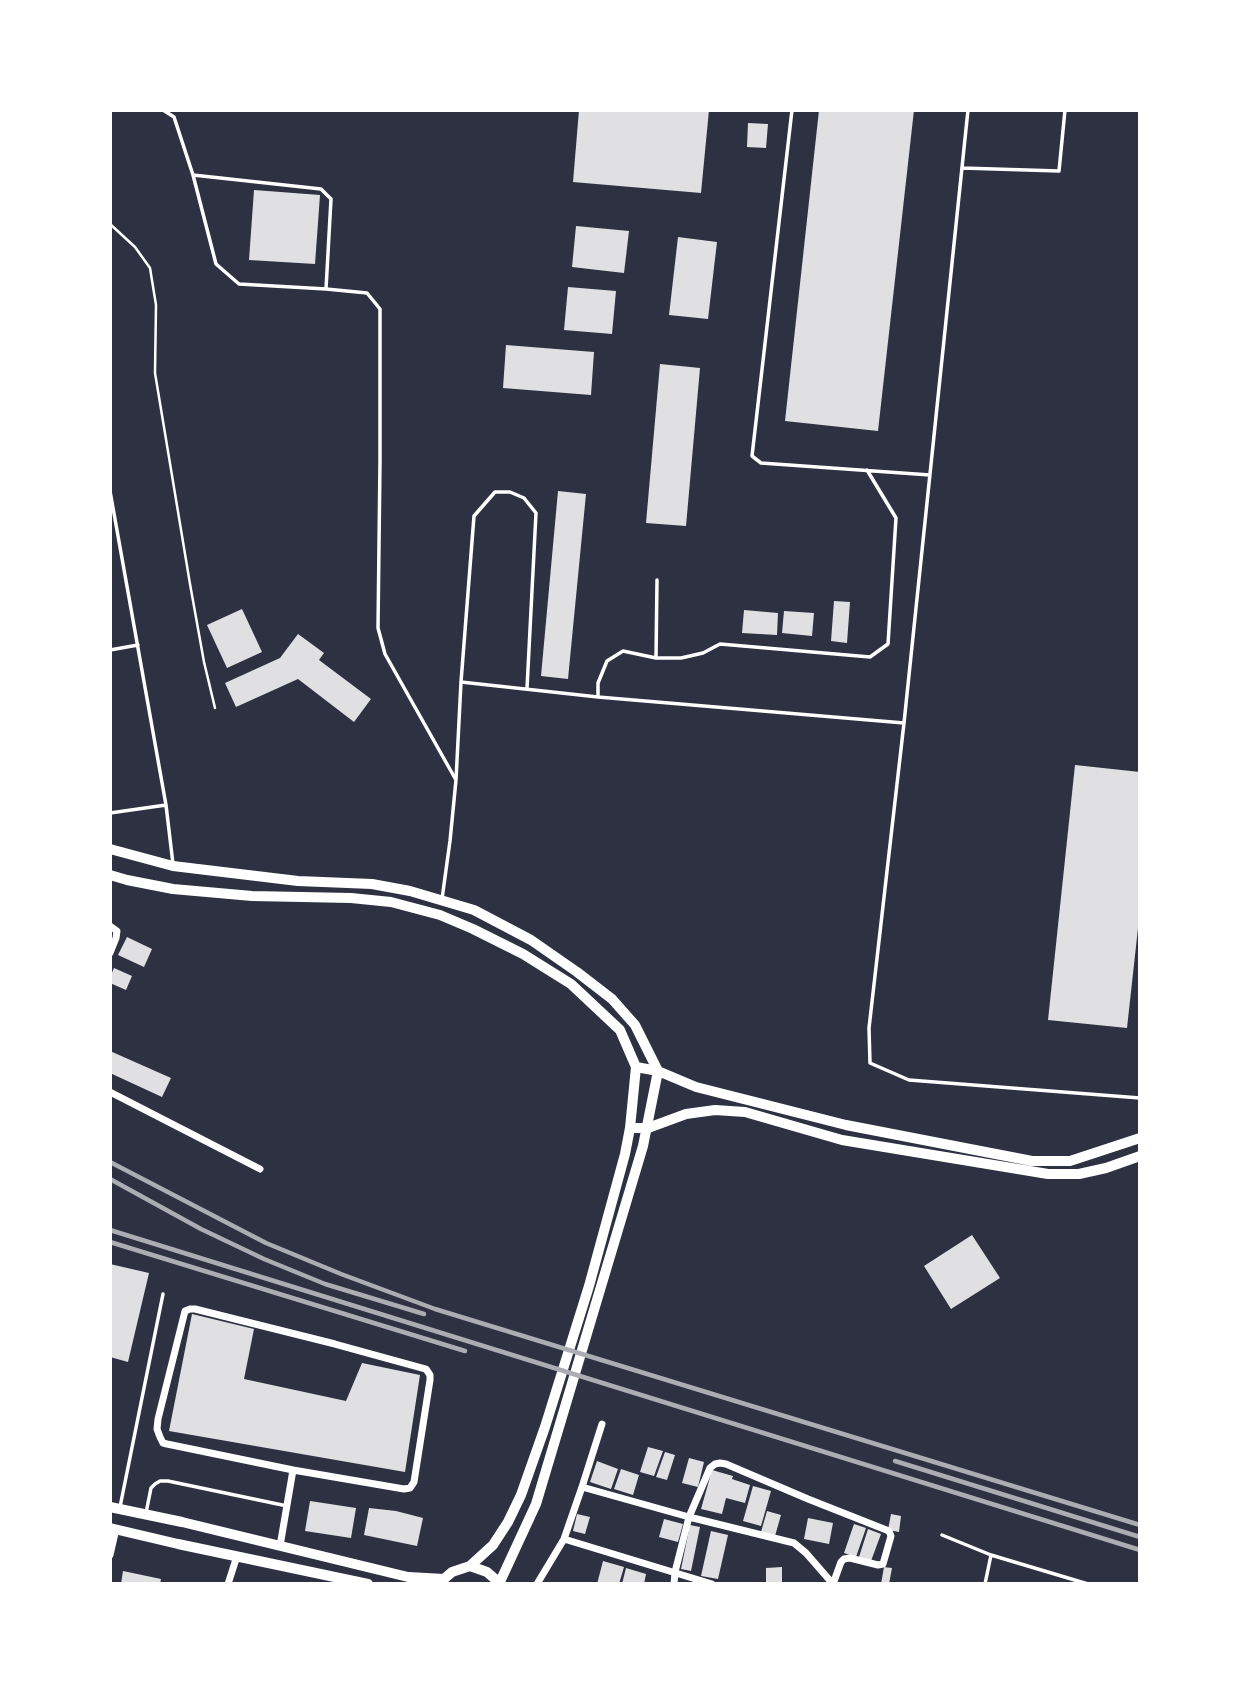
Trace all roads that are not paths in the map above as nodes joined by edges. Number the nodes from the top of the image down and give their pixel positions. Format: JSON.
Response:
{"nodes":[{"id":1,"x":163,"y":110,"type":"edge"},
{"id":2,"x":792,"y":110,"type":"edge"},
{"id":3,"x":968,"y":110,"type":"edge"},
{"id":4,"x":1065,"y":110,"type":"edge"},
{"id":5,"x":962,"y":168,"type":"junction"},
{"id":6,"x":193,"y":175,"type":"junction"},
{"id":7,"x":326,"y":289,"type":"junction"},
{"id":8,"x":867,"y":470,"type":"junction"},
{"id":9,"x":930,"y":474,"type":"junction"},
{"id":10,"x":110,"y":491,"type":"edge"},
{"id":11,"x":657,"y":580,"type":"dead end"},
{"id":12,"x":138,"y":645,"type":"junction"},
{"id":13,"x":110,"y":650,"type":"edge"},
{"id":14,"x":656,"y":658,"type":"junction"},
{"id":15,"x":461,"y":682,"type":"junction"},
{"id":16,"x":527,"y":688,"type":"junction"},
{"id":17,"x":598,"y":697,"type":"junction"},
{"id":18,"x":904,"y":723,"type":"junction"},
{"id":19,"x":456,"y":779,"type":"junction"},
{"id":20,"x":166,"y":805,"type":"junction"},
{"id":21,"x":110,"y":813,"type":"edge"},
{"id":22,"x":110,"y":849,"type":"edge"},
{"id":23,"x":173,"y":866,"type":"junction"},
{"id":24,"x":110,"y":875,"type":"edge"},
{"id":25,"x":442,"y":900,"type":"junction"},
{"id":26,"x":110,"y":926,"type":"edge"},
{"id":27,"x":110,"y":953,"type":"edge"},
{"id":28,"x":636,"y":1067,"type":"junction"},
{"id":29,"x":658,"y":1071,"type":"junction"},
{"id":30,"x":110,"y":1092,"type":"edge"},
{"id":31,"x":1140,"y":1098,"type":"edge"},
{"id":32,"x":630,"y":1128,"type":"junction"},
{"id":33,"x":648,"y":1128,"type":"junction"},
{"id":34,"x":1140,"y":1138,"type":"edge"},
{"id":35,"x":1140,"y":1156,"type":"edge"},
{"id":36,"x":260,"y":1169,"type":"dead end"},
{"id":37,"x":163,"y":1294,"type":"dead end"},
{"id":38,"x":602,"y":1424,"type":"dead end"},
{"id":39,"x":293,"y":1470,"type":"junction"},
{"id":40,"x":582,"y":1487,"type":"junction"},
{"id":41,"x":287,"y":1506,"type":"junction"},
{"id":42,"x":115,"y":1508,"type":"edge"},
{"id":43,"x":146,"y":1514,"type":"junction"},
{"id":44,"x":689,"y":1517,"type":"junction"},
{"id":45,"x":113,"y":1528,"type":"edge"},
{"id":46,"x":942,"y":1535,"type":"dead end"},
{"id":47,"x":564,"y":1539,"type":"junction"},
{"id":48,"x":283,"y":1547,"type":"junction"},
{"id":49,"x":110,"y":1555,"type":"edge"},
{"id":50,"x":991,"y":1555,"type":"junction"},
{"id":51,"x":237,"y":1556,"type":"junction"},
{"id":52,"x":282,"y":1566,"type":"junction"},
{"id":53,"x":470,"y":1566,"type":"junction"},
{"id":54,"x":675,"y":1572,"type":"junction"},
{"id":55,"x":442,"y":1581,"type":"edge"},
{"id":56,"x":228,"y":1584,"type":"edge"},
{"id":57,"x":368,"y":1584,"type":"edge"},
{"id":58,"x":498,"y":1584,"type":"edge"},
{"id":59,"x":537,"y":1584,"type":"edge"},
{"id":60,"x":674,"y":1584,"type":"edge"},
{"id":61,"x":712,"y":1584,"type":"edge"},
{"id":62,"x":833,"y":1584,"type":"edge"},
{"id":63,"x":985,"y":1584,"type":"edge"},
{"id":64,"x":1088,"y":1584,"type":"edge"}],
"edges":[{"from":1,"to":6,"type":"lane"},
{"from":2,"to":8,"type":"lane"},
{"from":3,"to":5,"type":"lane"},
{"from":4,"to":5,"type":"lane"},
{"from":5,"to":9,"type":"lane"},
{"from":6,"to":7,"type":"lane"},
{"from":6,"to":7,"type":"lane"},
{"from":7,"to":19,"type":"lane"},
{"from":8,"to":9,"type":"lane"},
{"from":8,"to":14,"type":"lane"},
{"from":9,"to":18,"type":"lane"},
{"from":10,"to":12,"type":"lane"},
{"from":11,"to":14,"type":"lane"},
{"from":12,"to":13,"type":"lane"},
{"from":12,"to":20,"type":"lane"},
{"from":14,"to":17,"type":"lane"},
{"from":15,"to":16,"type":"lane"},
{"from":15,"to":16,"type":"lane"},
{"from":15,"to":19,"type":"lane"},
{"from":16,"to":17,"type":"lane"},
{"from":17,"to":18,"type":"lane"},
{"from":18,"to":31,"type":"lane"},
{"from":19,"to":25,"type":"lane"},
{"from":20,"to":21,"type":"lane"},
{"from":20,"to":23,"type":"lane"},
{"from":22,"to":23,"type":"main road"},
{"from":23,"to":25,"type":"main road"},
{"from":24,"to":28,"type":"main road"},
{"from":25,"to":29,"type":"main road"},
{"from":26,"to":27,"type":"street"},
{"from":28,"to":29,"type":"main road"},
{"from":28,"to":32,"type":"main road"},
{"from":29,"to":33,"type":"main road"},
{"from":29,"to":34,"type":"main road"},
{"from":30,"to":36,"type":"street"},
{"from":32,"to":33,"type":"main road"},
{"from":32,"to":53,"type":"main road"},
{"from":33,"to":35,"type":"main road"},
{"from":33,"to":58,"type":"main road"},
{"from":37,"to":42,"type":"lane"},
{"from":38,"to":40,"type":"street"},
{"from":39,"to":39,"type":"street"},
{"from":39,"to":41,"type":"street"},
{"from":40,"to":44,"type":"street"},
{"from":40,"to":47,"type":"street"},
{"from":41,"to":43,"type":"lane"},
{"from":41,"to":48,"type":"street"},
{"from":42,"to":43,"type":"main road"},
{"from":43,"to":48,"type":"main road"},
{"from":44,"to":54,"type":"street"},
{"from":44,"to":62,"type":"street"},
{"from":44,"to":62,"type":"street"},
{"from":45,"to":49,"type":"street"},
{"from":45,"to":51,"type":"main road"},
{"from":46,"to":50,"type":"lane"},
{"from":47,"to":54,"type":"street"},
{"from":47,"to":59,"type":"street"},
{"from":48,"to":52,"type":"main road"},
{"from":48,"to":55,"type":"main road"},
{"from":50,"to":63,"type":"lane"},
{"from":50,"to":64,"type":"lane"},
{"from":51,"to":52,"type":"main road"},
{"from":51,"to":56,"type":"street"},
{"from":52,"to":57,"type":"main road"},
{"from":53,"to":55,"type":"main road"},
{"from":53,"to":58,"type":"main road"},
{"from":54,"to":60,"type":"street"},
{"from":54,"to":61,"type":"street"}]}
